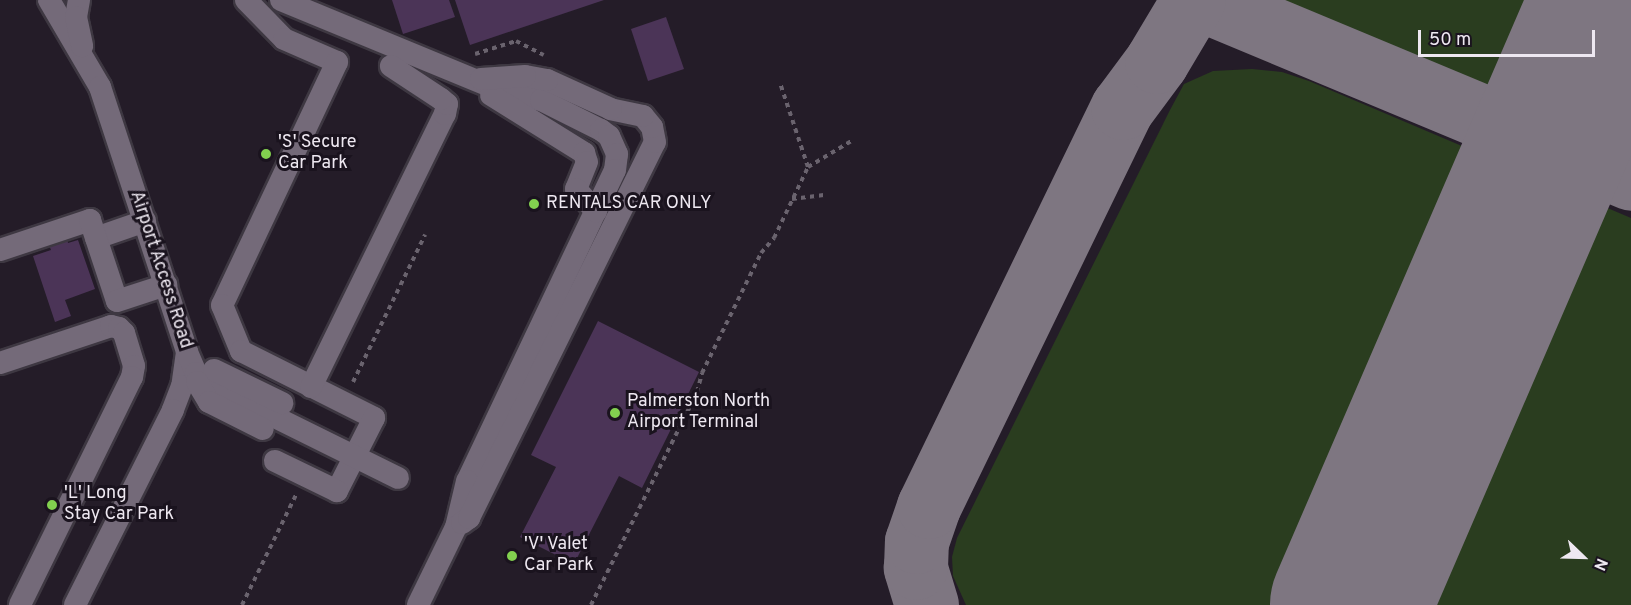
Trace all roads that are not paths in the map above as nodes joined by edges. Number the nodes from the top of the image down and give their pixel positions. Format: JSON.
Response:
{"nodes":[{"id":1,"x":49,"y":0,"type":"edge"},
{"id":2,"x":79,"y":0,"type":"edge"},
{"id":3,"x":246,"y":0,"type":"edge"},
{"id":4,"x":281,"y":0,"type":"edge"},
{"id":5,"x":351,"y":29,"type":"junction"},
{"id":6,"x":465,"y":69,"type":"junction"},
{"id":7,"x":94,"y":72,"type":"junction"},
{"id":8,"x":596,"y":211,"type":"junction"},
{"id":9,"x":145,"y":221,"type":"junction"},
{"id":10,"x":96,"y":238,"type":"junction"},
{"id":11,"x":0,"y":250,"type":"edge"},
{"id":12,"x":166,"y":285,"type":"junction"},
{"id":13,"x":188,"y":352,"type":"junction"},
{"id":14,"x":0,"y":363,"type":"edge"},
{"id":15,"x":312,"y":387,"type":"junction"},
{"id":16,"x":355,"y":456,"type":"junction"},
{"id":17,"x":275,"y":461,"type":"dead end"},
{"id":18,"x":398,"y":478,"type":"dead end"},
{"id":19,"x":456,"y":527,"type":"junction"},
{"id":20,"x":20,"y":605,"type":"edge"},
{"id":21,"x":75,"y":605,"type":"edge"},
{"id":22,"x":418,"y":605,"type":"edge"}],
"edges":[{"from":1,"to":7,"type":"street","name":"Airport Access Road"},
{"from":2,"to":7,"type":"street"},
{"from":3,"to":15,"type":"street"},
{"from":4,"to":5,"type":"street"},
{"from":5,"to":6,"type":"street"},
{"from":5,"to":15,"type":"street"},
{"from":6,"to":8,"type":"street"},
{"from":6,"to":8,"type":"street"},
{"from":6,"to":19,"type":"street"},
{"from":7,"to":9,"type":"street","name":"Airport Access Road"},
{"from":8,"to":19,"type":"street"},
{"from":9,"to":10,"type":"street"},
{"from":9,"to":12,"type":"street","name":"Airport Access Road"},
{"from":10,"to":11,"type":"street"},
{"from":10,"to":12,"type":"street"},
{"from":12,"to":13,"type":"street","name":"Airport Access Road"},
{"from":13,"to":16,"type":"street"},
{"from":13,"to":16,"type":"street"},
{"from":13,"to":21,"type":"street","name":"Airport Access Road"},
{"from":14,"to":20,"type":"street"},
{"from":15,"to":16,"type":"street"},
{"from":16,"to":17,"type":"street"},
{"from":16,"to":18,"type":"street"},
{"from":19,"to":22,"type":"street"}]}
